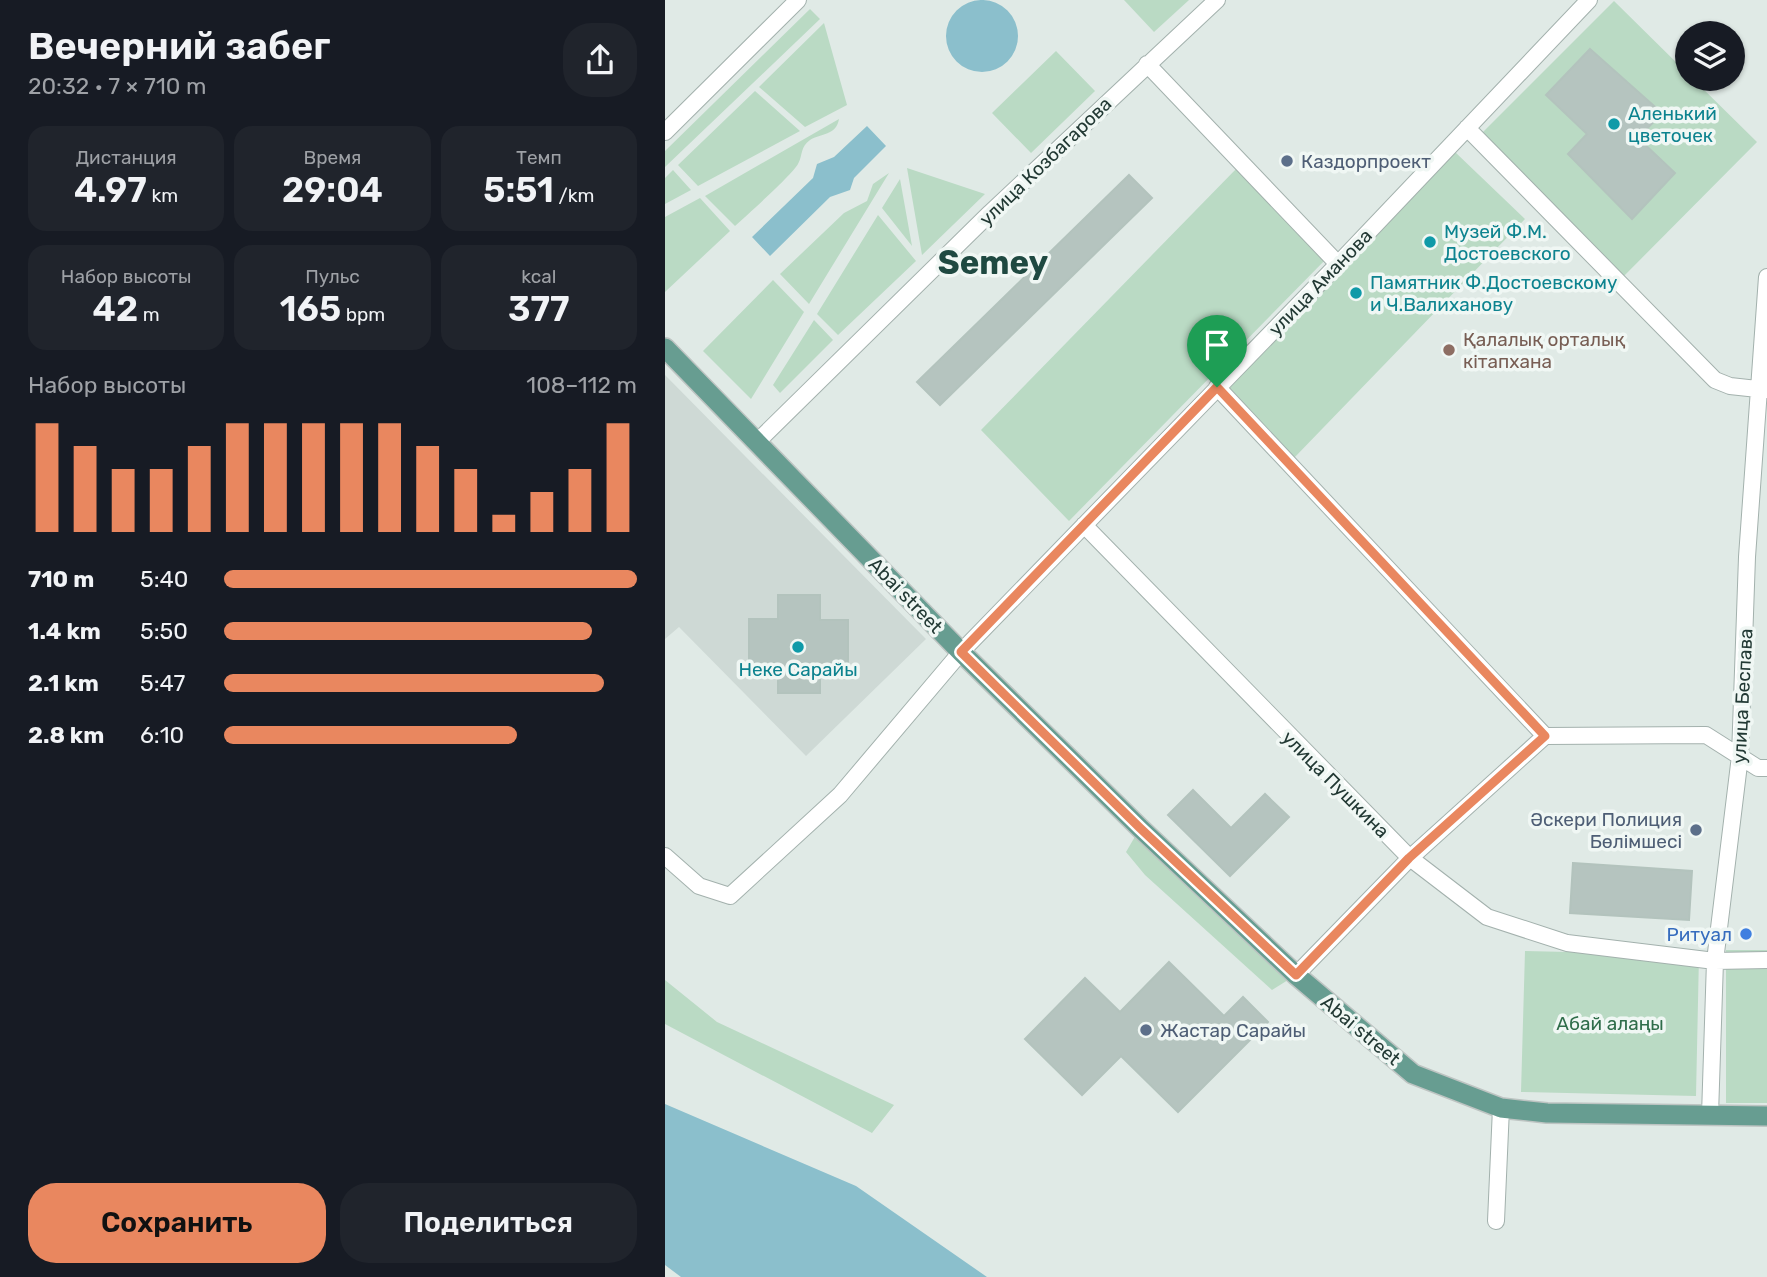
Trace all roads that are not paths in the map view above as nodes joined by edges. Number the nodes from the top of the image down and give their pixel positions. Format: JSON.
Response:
{"nodes":[{"id":1,"x":798,"y":0,"type":"edge"},
{"id":2,"x":1217,"y":0,"type":"edge"},
{"id":3,"x":1589,"y":0,"type":"edge"},
{"id":4,"x":1147,"y":64,"type":"junction"},
{"id":5,"x":1467,"y":128,"type":"junction"},
{"id":6,"x":665,"y":132,"type":"edge"},
{"id":7,"x":1338,"y":264,"type":"junction"},
{"id":8,"x":1767,"y":277,"type":"edge"},
{"id":9,"x":665,"y":348,"type":"edge"},
{"id":10,"x":1217,"y":387,"type":"junction"},
{"id":11,"x":1763,"y":390,"type":"edge"},
{"id":12,"x":757,"y":442,"type":"junction"},
{"id":13,"x":1084,"y":524,"type":"junction"},
{"id":14,"x":1750,"y":535,"type":"junction"},
{"id":15,"x":1767,"y":536,"type":"edge"},
{"id":16,"x":961,"y":652,"type":"junction"},
{"id":17,"x":1545,"y":736,"type":"junction"},
{"id":18,"x":1740,"y":755,"type":"junction"},
{"id":19,"x":1767,"y":768,"type":"edge"},
{"id":20,"x":665,"y":856,"type":"edge"},
{"id":21,"x":1409,"y":858,"type":"junction"},
{"id":22,"x":1767,"y":960,"type":"edge"},
{"id":23,"x":1715,"y":961,"type":"junction"},
{"id":24,"x":1296,"y":975,"type":"junction"},
{"id":25,"x":1501,"y":1108,"type":"junction"},
{"id":26,"x":1710,"y":1115,"type":"junction"},
{"id":27,"x":1767,"y":1115,"type":"edge"},
{"id":28,"x":1496,"y":1221,"type":"dead end"}],
"edges":[{"from":1,"to":6,"type":"street"},
{"from":2,"to":4,"type":"street","name":"улица Козбагарова"},
{"from":3,"to":5,"type":"street","name":"улица Аманова"},
{"from":4,"to":7,"type":"street"},
{"from":4,"to":12,"type":"street","name":"улица Козбагарова"},
{"from":5,"to":7,"type":"street","name":"улица Аманова"},
{"from":5,"to":11,"type":"street"},
{"from":7,"to":10,"type":"street","name":"улица Аманова"},
{"from":8,"to":11,"type":"street","name":"улица Беспава"},
{"from":9,"to":12,"type":"main road","name":"Abai street"},
{"from":10,"to":13,"type":"street","name":"улица Аманова"},
{"from":10,"to":17,"type":"street"},
{"from":11,"to":14,"type":"street","name":"улица Беспава"},
{"from":12,"to":16,"type":"main road","name":"Abai street"},
{"from":13,"to":16,"type":"street","name":"улица Аманова"},
{"from":13,"to":21,"type":"street","name":"улица Пушкина"},
{"from":14,"to":15,"type":"street"},
{"from":14,"to":18,"type":"street","name":"улица Беспава"},
{"from":16,"to":20,"type":"street","name":"улица Аманова"},
{"from":16,"to":24,"type":"main road","name":"Abai street"},
{"from":17,"to":18,"type":"street"},
{"from":17,"to":21,"type":"street"},
{"from":18,"to":19,"type":"street"},
{"from":18,"to":23,"type":"street","name":"улица Беспава"},
{"from":21,"to":23,"type":"street","name":"улица Пушкина"},
{"from":21,"to":24,"type":"street"},
{"from":22,"to":23,"type":"street","name":"улица Пушкина"},
{"from":23,"to":26,"type":"street","name":"улица Беспава"},
{"from":24,"to":25,"type":"main road","name":"Abai street"},
{"from":25,"to":26,"type":"main road","name":"Abai street"},
{"from":25,"to":28,"type":"street"},
{"from":26,"to":27,"type":"main road","name":"Abai street"}]}
